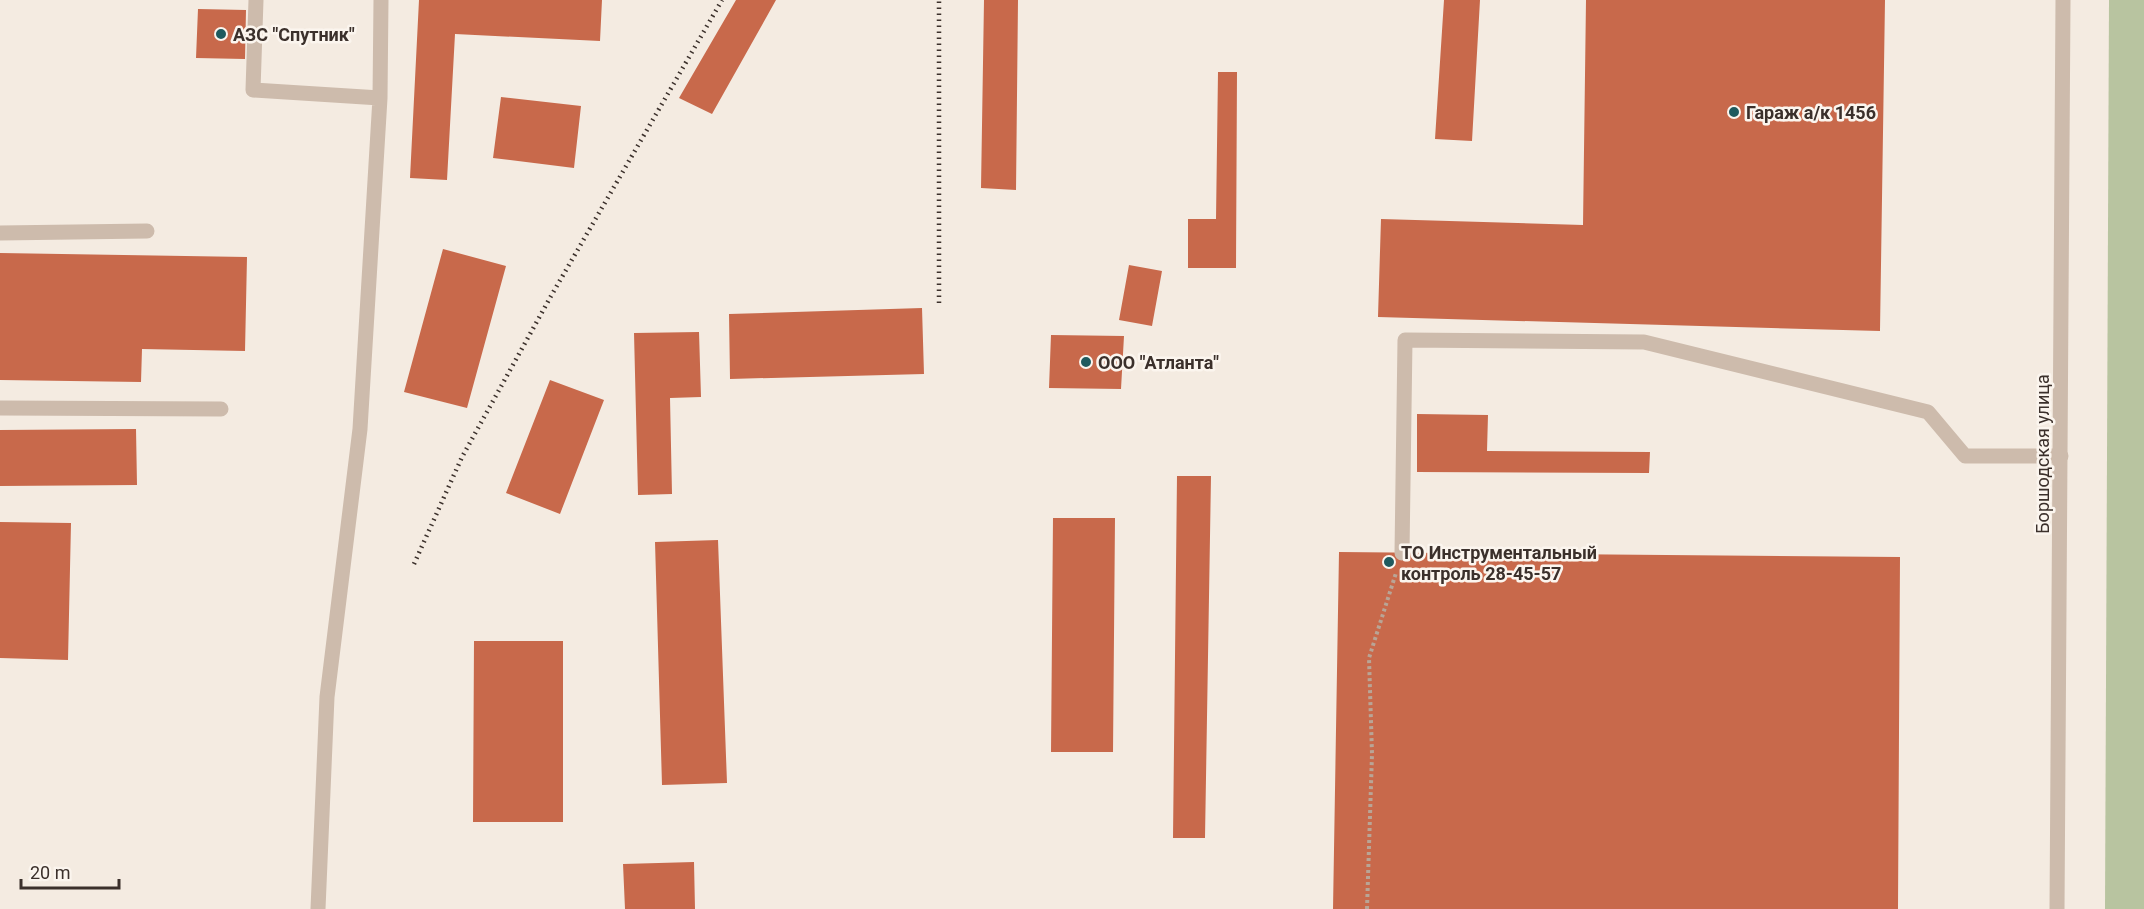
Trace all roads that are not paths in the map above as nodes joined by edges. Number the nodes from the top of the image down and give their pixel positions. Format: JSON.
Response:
{"nodes":[{"id":1,"x":256,"y":0,"type":"edge"},
{"id":2,"x":381,"y":0,"type":"edge"},
{"id":3,"x":2063,"y":0,"type":"edge"},
{"id":4,"x":380,"y":98,"type":"junction"},
{"id":5,"x":147,"y":231,"type":"dead end"},
{"id":6,"x":0,"y":233,"type":"edge"},
{"id":7,"x":0,"y":408,"type":"edge"},
{"id":8,"x":221,"y":409,"type":"dead end"},
{"id":9,"x":2061,"y":456,"type":"junction"},
{"id":10,"x":1402,"y":553,"type":"road end"},
{"id":11,"x":318,"y":909,"type":"edge"},
{"id":12,"x":2057,"y":909,"type":"edge"}],
"edges":[{"from":1,"to":4,"type":"street"},
{"from":2,"to":4,"type":"street"},
{"from":3,"to":9,"type":"street","name":"Боршодская улица"},
{"from":4,"to":11,"type":"street"},
{"from":5,"to":6,"type":"street"},
{"from":7,"to":8,"type":"street"},
{"from":9,"to":10,"type":"street"},
{"from":9,"to":12,"type":"street","name":"Боршодская улица"}]}
